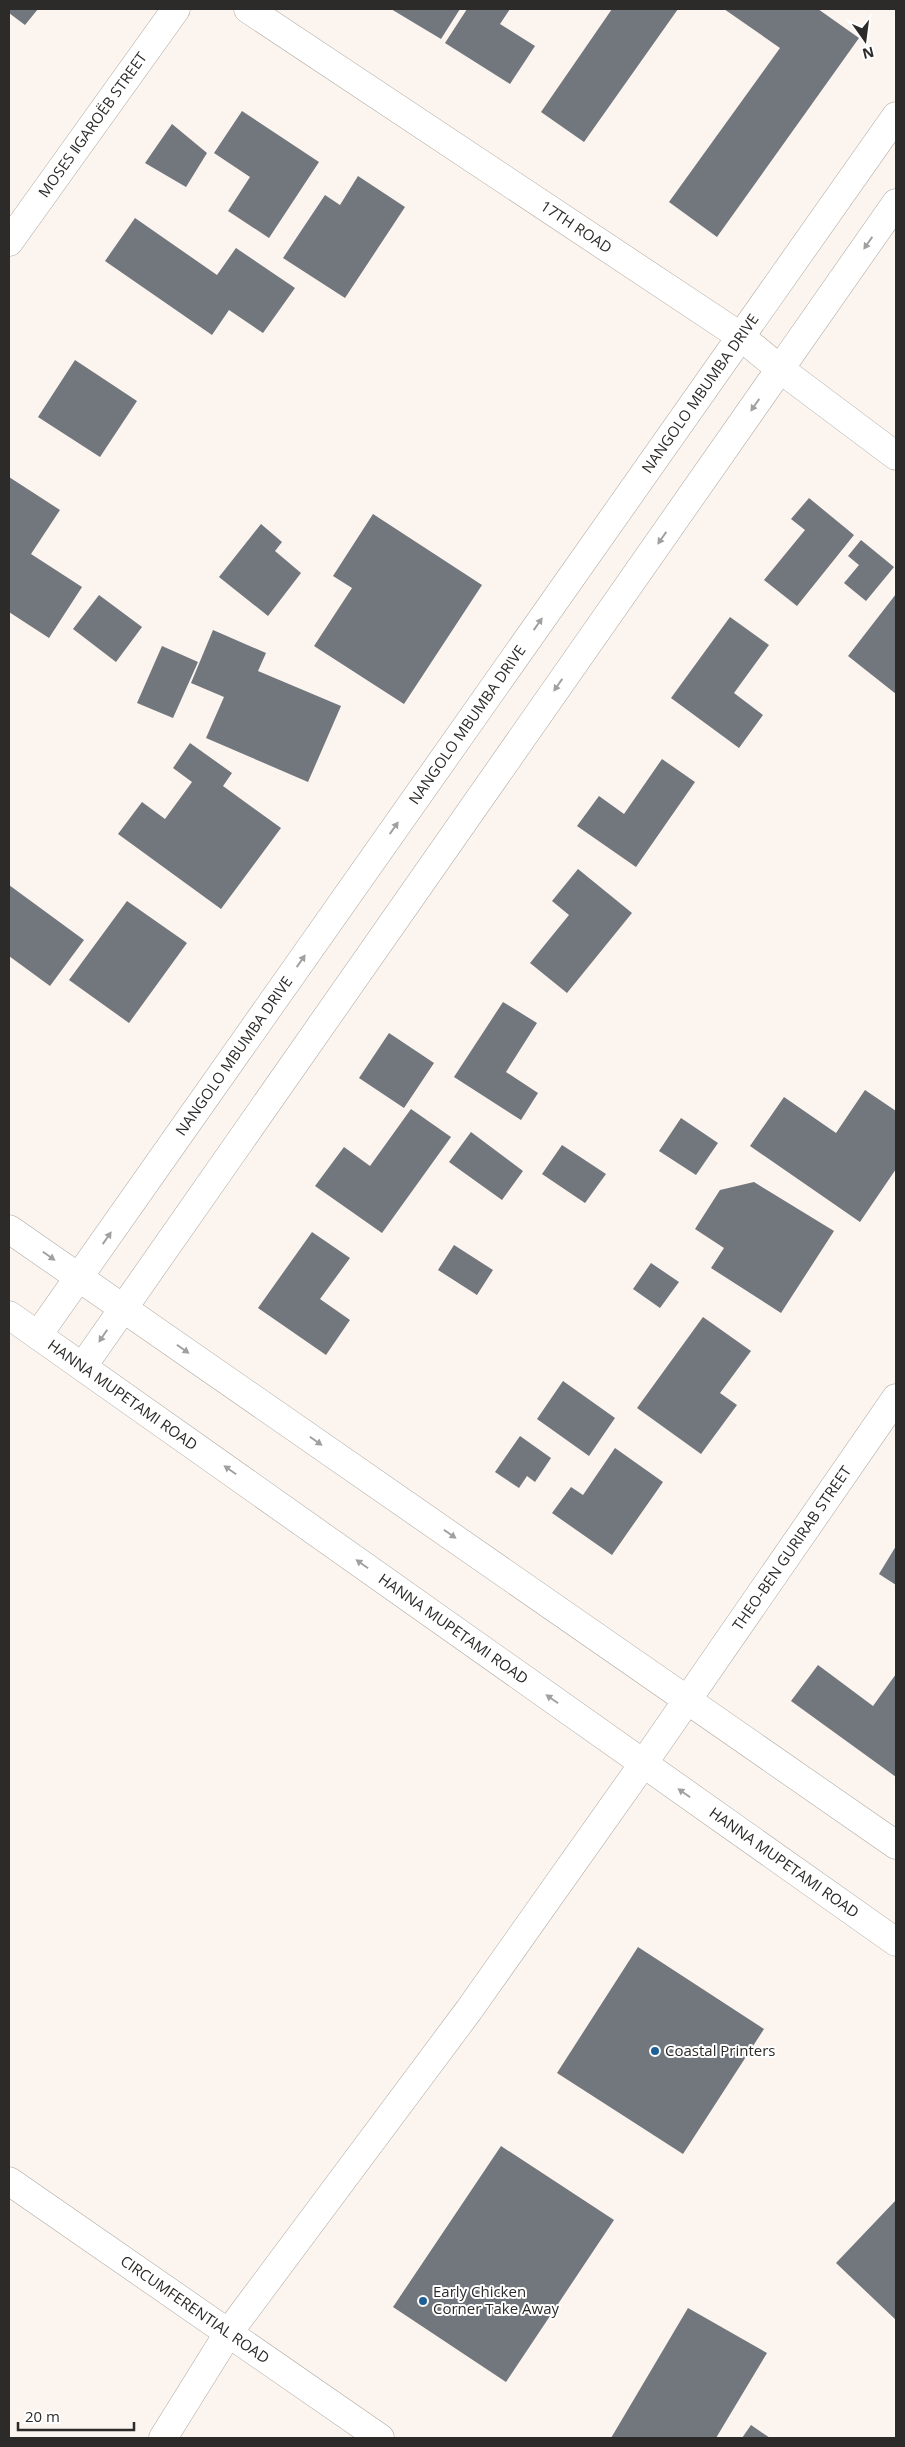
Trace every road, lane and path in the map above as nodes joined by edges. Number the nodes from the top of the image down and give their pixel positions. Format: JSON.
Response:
{"nodes":[{"id":1,"x":176,"y":9,"type":"edge"},
{"id":2,"x":248,"y":9,"type":"edge"},
{"id":3,"x":896,"y":116,"type":"edge"},
{"id":4,"x":896,"y":203,"type":"edge"},
{"id":5,"x":9,"y":242,"type":"edge"},
{"id":6,"x":740,"y":336,"type":"junction"},
{"id":7,"x":780,"y":369,"type":"junction"},
{"id":8,"x":896,"y":456,"type":"edge"},
{"id":9,"x":9,"y":1229,"type":"edge"},
{"id":10,"x":80,"y":1278,"type":"junction"},
{"id":11,"x":122,"y":1307,"type":"junction"},
{"id":12,"x":9,"y":1316,"type":"edge"},
{"id":13,"x":38,"y":1335,"type":"junction"},
{"id":14,"x":83,"y":1366,"type":"junction"},
{"id":15,"x":896,"y":1398,"type":"edge"},
{"id":16,"x":688,"y":1699,"type":"junction"},
{"id":17,"x":643,"y":1764,"type":"junction"},
{"id":18,"x":896,"y":1845,"type":"edge"},
{"id":19,"x":896,"y":1942,"type":"edge"},
{"id":20,"x":9,"y":2181,"type":"edge"},
{"id":21,"x":229,"y":2332,"type":"junction"},
{"id":22,"x":163,"y":2438,"type":"edge"},
{"id":23,"x":380,"y":2438,"type":"edge"}],
"edges":[{"from":1,"to":5,"type":"street","name":"MOSES ǁGAROËB STREET"},
{"from":2,"to":6,"type":"street","name":"17TH ROAD"},
{"from":3,"to":6,"type":"street","name":"NANGOLO MBUMBA DRIVE"},
{"from":4,"to":7,"type":"street","one_way":true},
{"from":6,"to":7,"type":"street","name":"17TH ROAD"},
{"from":10,"to":6,"type":"street","name":"NANGOLO MBUMBA DRIVE","one_way":true},
{"from":7,"to":8,"type":"street","name":"17TH ROAD"},
{"from":7,"to":11,"type":"street","one_way":true},
{"from":9,"to":10,"type":"street","one_way":true},
{"from":10,"to":11,"type":"street"},
{"from":10,"to":13,"type":"street","name":"NANGOLO MBUMBA DRIVE"},
{"from":11,"to":14,"type":"street","one_way":true},
{"from":11,"to":16,"type":"street","one_way":true},
{"from":12,"to":13,"type":"street","name":"HANNA MUPETAMI ROAD"},
{"from":13,"to":14,"type":"street","name":"HANNA MUPETAMI ROAD"},
{"from":17,"to":14,"type":"street","name":"HANNA MUPETAMI ROAD","one_way":true},
{"from":15,"to":16,"type":"street","name":"THEO-BEN GURIRAB STREET"},
{"from":16,"to":17,"type":"street","name":"THEO-BEN GURIRAB STREET"},
{"from":16,"to":18,"type":"street"},
{"from":19,"to":17,"type":"street","name":"HANNA MUPETAMI ROAD","one_way":true},
{"from":17,"to":21,"type":"street","name":"THEO-BEN GURIRAB STREET"},
{"from":20,"to":21,"type":"street","name":"CIRCUMFERENTIAL ROAD"},
{"from":21,"to":22,"type":"street","name":"THEO-BEN GURIRAB STREET"},
{"from":21,"to":23,"type":"street","name":"CIRCUMFERENTIAL ROAD"}]}
